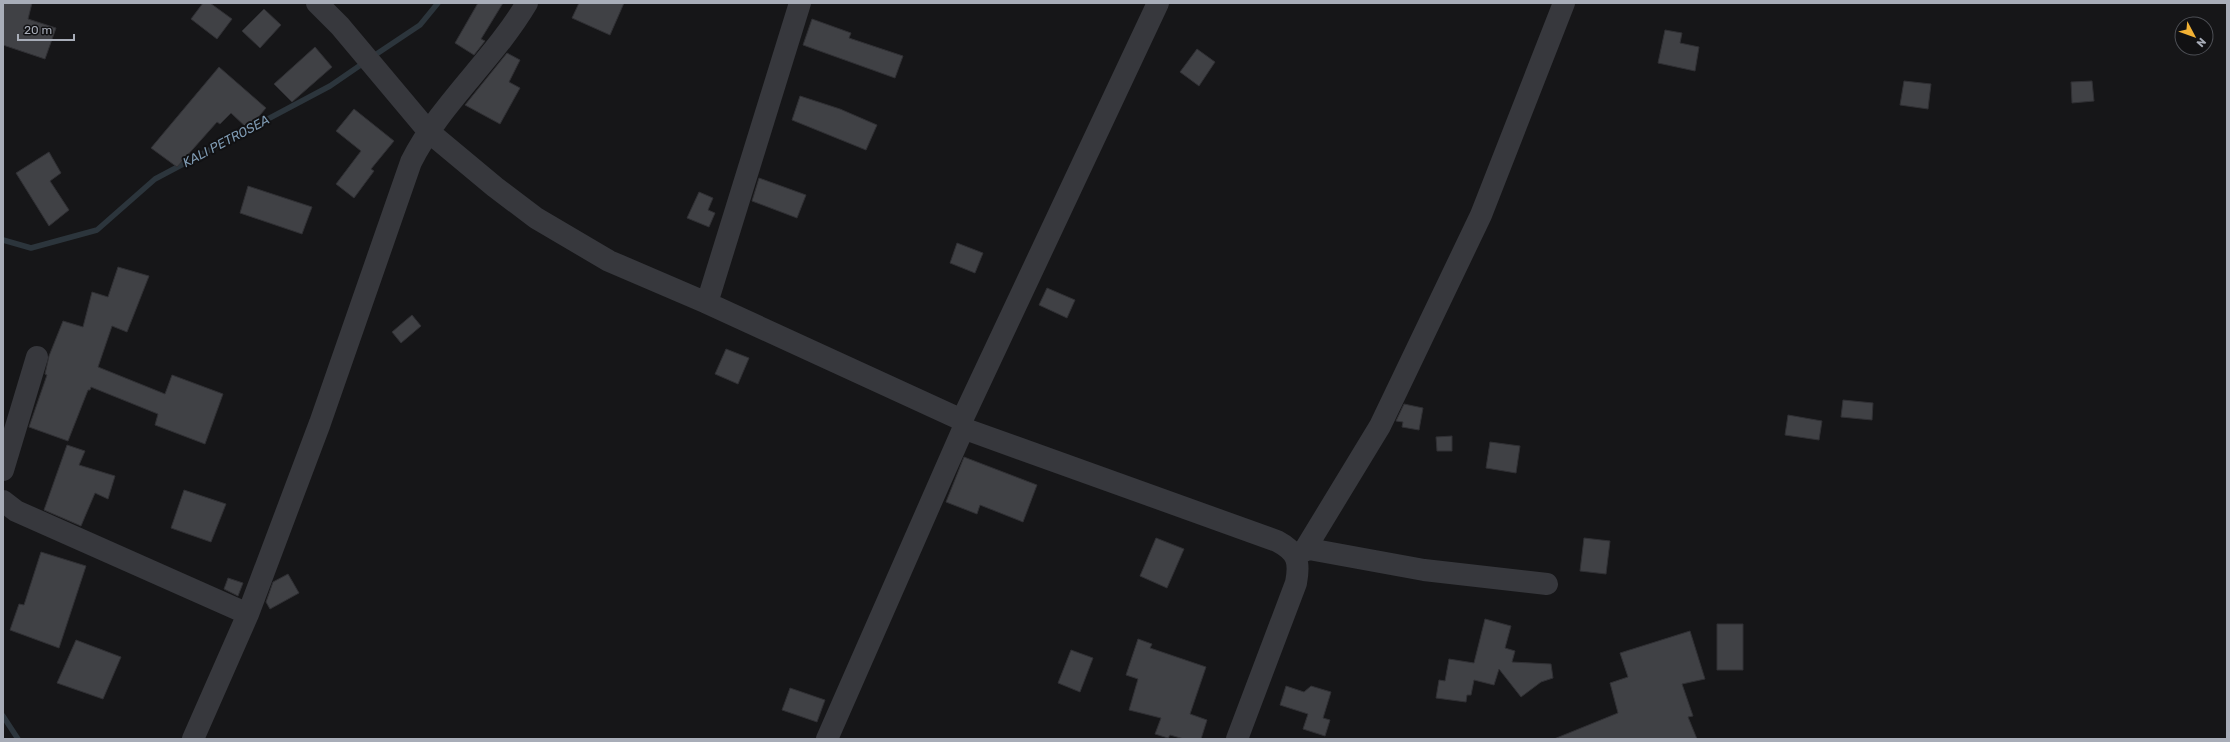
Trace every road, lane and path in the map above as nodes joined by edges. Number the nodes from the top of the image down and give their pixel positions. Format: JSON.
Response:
{"nodes":[{"id":1,"x":317,"y":3,"type":"edge"},
{"id":2,"x":527,"y":3,"type":"edge"},
{"id":3,"x":800,"y":3,"type":"edge"},
{"id":4,"x":1158,"y":3,"type":"edge"},
{"id":5,"x":1564,"y":3,"type":"edge"},
{"id":6,"x":428,"y":132,"type":"junction"},
{"id":7,"x":707,"y":303,"type":"junction"},
{"id":8,"x":37,"y":357,"type":"dead end"},
{"id":9,"x":963,"y":423,"type":"junction"},
{"id":10,"x":3,"y":470,"type":"edge"},
{"id":11,"x":3,"y":501,"type":"edge"},
{"id":12,"x":1300,"y":553,"type":"junction"},
{"id":13,"x":1547,"y":584,"type":"dead end"},
{"id":14,"x":248,"y":614,"type":"junction"},
{"id":15,"x":193,"y":739,"type":"edge"},
{"id":16,"x":828,"y":739,"type":"edge"},
{"id":17,"x":1237,"y":739,"type":"edge"}],
"edges":[{"from":1,"to":6,"type":"street"},
{"from":2,"to":6,"type":"street"},
{"from":3,"to":7,"type":"street"},
{"from":4,"to":9,"type":"street"},
{"from":5,"to":12,"type":"street"},
{"from":6,"to":7,"type":"street"},
{"from":6,"to":14,"type":"street"},
{"from":7,"to":9,"type":"street"},
{"from":8,"to":10,"type":"street"},
{"from":9,"to":12,"type":"street"},
{"from":9,"to":16,"type":"street"},
{"from":11,"to":14,"type":"street"},
{"from":12,"to":13,"type":"street"},
{"from":12,"to":17,"type":"street"},
{"from":14,"to":15,"type":"street"}]}
